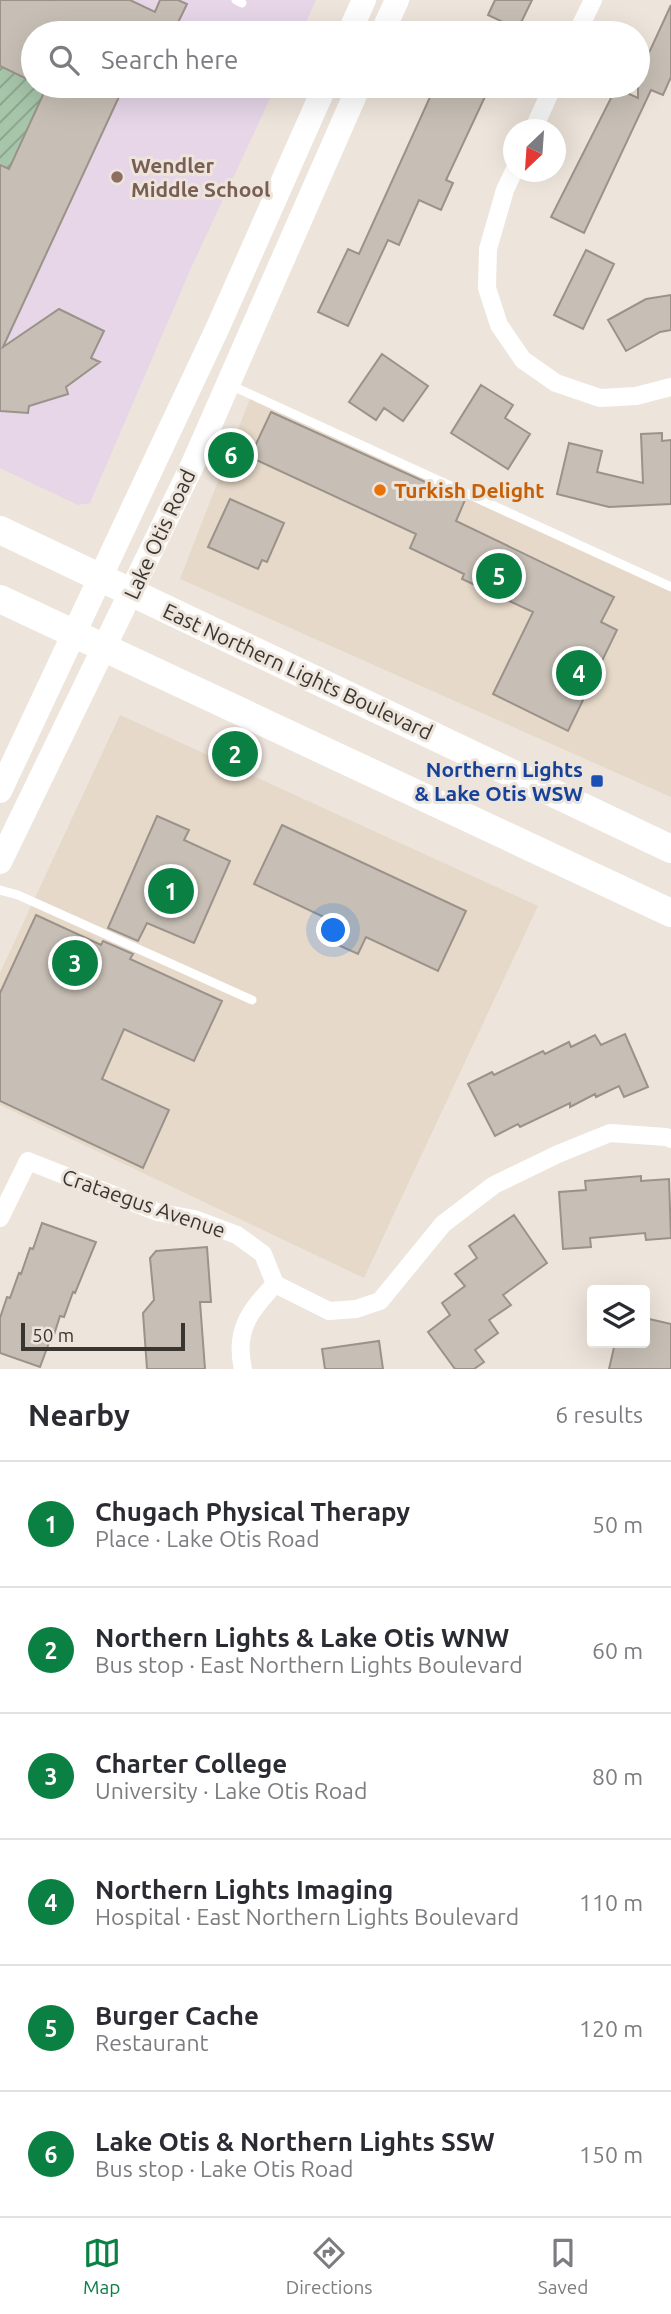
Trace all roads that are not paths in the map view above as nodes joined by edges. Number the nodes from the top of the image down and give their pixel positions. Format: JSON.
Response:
{"nodes":[{"id":1,"x":364,"y":0,"type":"edge"},
{"id":2,"x":397,"y":0,"type":"edge"},
{"id":3,"x":593,"y":0,"type":"edge"},
{"id":4,"x":354,"y":21,"type":"edge"},
{"id":5,"x":387,"y":21,"type":"edge"},
{"id":6,"x":583,"y":21,"type":"edge"},
{"id":7,"x":320,"y":98,"type":"edge"},
{"id":8,"x":354,"y":98,"type":"edge"},
{"id":9,"x":548,"y":98,"type":"edge"},
{"id":10,"x":538,"y":119,"type":"edge"},
{"id":11,"x":508,"y":182,"type":"edge"},
{"id":12,"x":228,"y":384,"type":"junction"},
{"id":13,"x":671,"y":387,"type":"edge"},
{"id":14,"x":0,"y":530,"type":"edge"},
{"id":15,"x":101,"y":577,"type":"junction"},
{"id":16,"x":671,"y":587,"type":"edge"},
{"id":17,"x":132,"y":592,"type":"junction"},
{"id":18,"x":0,"y":599,"type":"edge"},
{"id":19,"x":74,"y":635,"type":"junction"},
{"id":20,"x":104,"y":649,"type":"junction"},
{"id":21,"x":1,"y":788,"type":"edge"},
{"id":22,"x":671,"y":849,"type":"edge"},
{"id":23,"x":0,"y":862,"type":"edge"},
{"id":24,"x":0,"y":890,"type":"edge"},
{"id":25,"x":671,"y":913,"type":"edge"},
{"id":26,"x":252,"y":1000,"type":"dead end"},
{"id":27,"x":671,"y":1139,"type":"edge"},
{"id":28,"x":0,"y":1218,"type":"edge"},
{"id":29,"x":275,"y":1284,"type":"junction"},
{"id":30,"x":243,"y":1369,"type":"edge"}],
"edges":[{"from":1,"to":4,"type":"main road"},
{"from":2,"to":5,"type":"main road"},
{"from":3,"to":6,"type":"street"},
{"from":7,"to":15,"type":"main road","name":"Lake Otis Road"},
{"from":8,"to":12,"type":"main road","name":"Lake Otis Road"},
{"from":9,"to":10,"type":"street"},
{"from":11,"to":13,"type":"street"},
{"from":12,"to":16,"type":"lane"},
{"from":12,"to":17,"type":"main road","name":"Lake Otis Road"},
{"from":14,"to":15,"type":"main road","name":"East Northern Lights Boulevard"},
{"from":15,"to":17,"type":"main road","name":"East Northern Lights Boulevard"},
{"from":15,"to":19,"type":"main road","name":"Lake Otis Road"},
{"from":17,"to":20,"type":"main road","name":"Lake Otis Road"},
{"from":17,"to":22,"type":"main road","name":"East Northern Lights Boulevard"},
{"from":18,"to":19,"type":"main road"},
{"from":19,"to":20,"type":"main road"},
{"from":19,"to":21,"type":"main road","name":"Lake Otis Road"},
{"from":20,"to":23,"type":"main road","name":"Lake Otis Road"},
{"from":20,"to":25,"type":"main road"},
{"from":24,"to":26,"type":"lane"},
{"from":27,"to":29,"type":"street"},
{"from":28,"to":29,"type":"street","name":"Crataegus Avenue"},
{"from":29,"to":30,"type":"street"}]}
